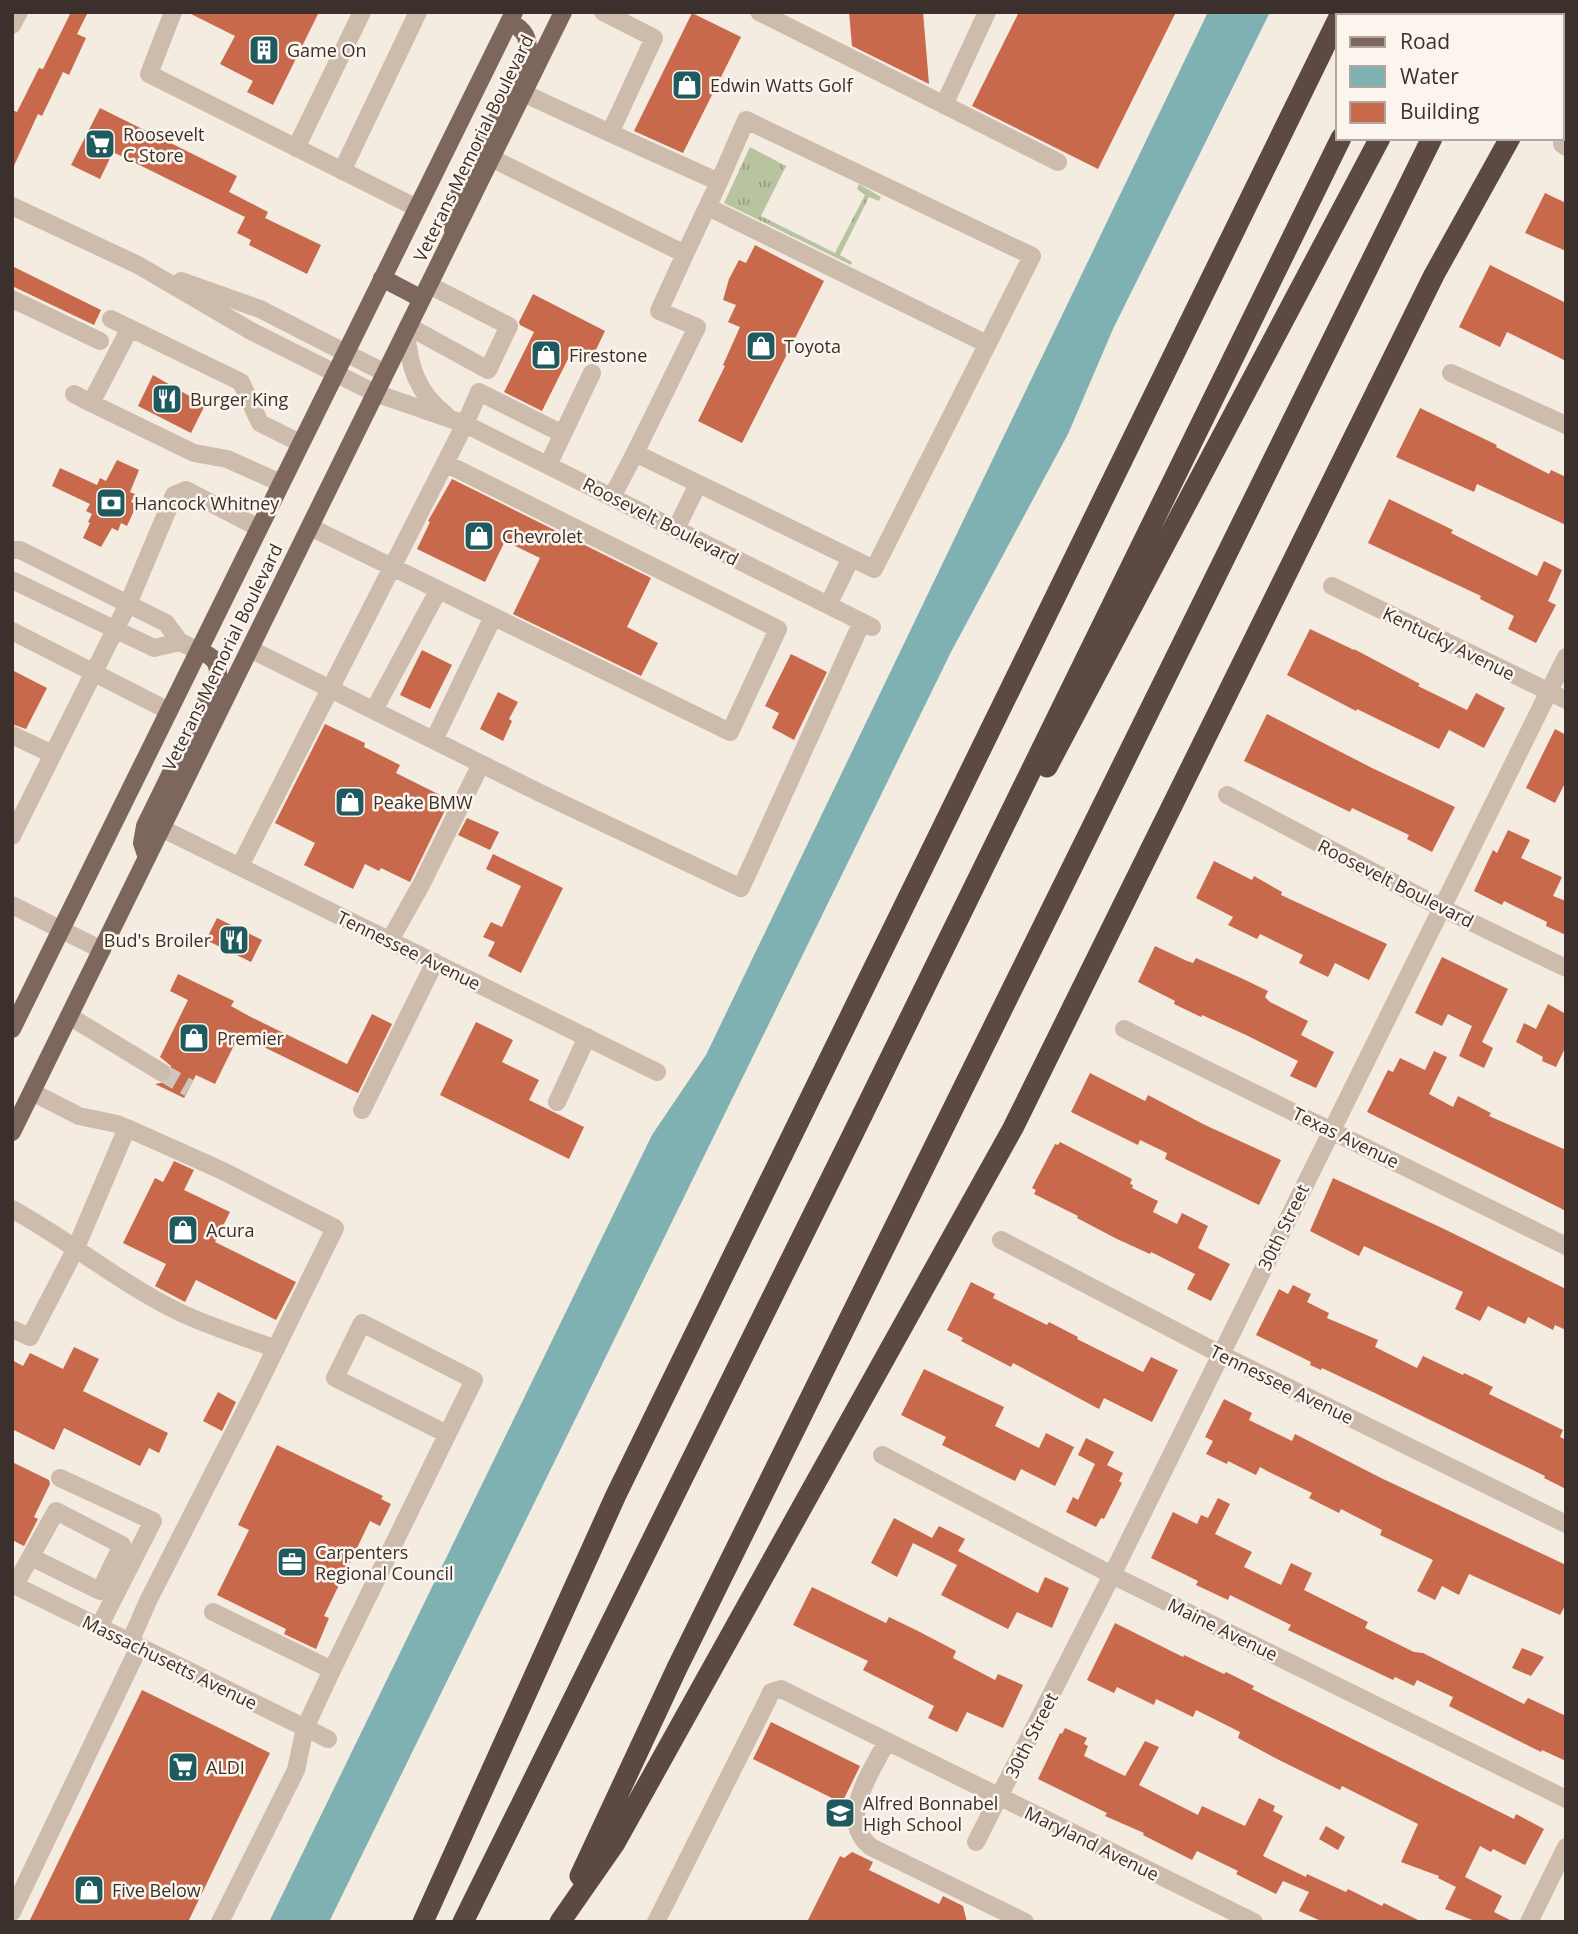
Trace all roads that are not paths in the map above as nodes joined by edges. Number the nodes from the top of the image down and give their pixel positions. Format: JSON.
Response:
{"nodes":[{"id":1,"x":19,"y":12,"type":"edge"},
{"id":2,"x":173,"y":12,"type":"edge"},
{"id":3,"x":362,"y":12,"type":"edge"},
{"id":4,"x":418,"y":12,"type":"edge"},
{"id":5,"x":563,"y":12,"type":"edge"},
{"id":6,"x":603,"y":12,"type":"edge"},
{"id":7,"x":759,"y":12,"type":"edge"},
{"id":8,"x":797,"y":12,"type":"edge"},
{"id":9,"x":988,"y":12,"type":"edge"},
{"id":10,"x":511,"y":17,"type":"edge"},
{"id":11,"x":1336,"y":24,"type":"edge"},
{"id":12,"x":12,"y":25,"type":"edge"},
{"id":13,"x":799,"y":33,"type":"junction"},
{"id":14,"x":523,"y":93,"type":"junction"},
{"id":15,"x":944,"y":105,"type":"junction"},
{"id":16,"x":610,"y":133,"type":"junction"},
{"id":17,"x":1340,"y":140,"type":"edge"},
{"id":18,"x":1379,"y":140,"type":"edge"},
{"id":19,"x":1431,"y":140,"type":"edge"},
{"id":20,"x":1437,"y":140,"type":"edge"},
{"id":21,"x":1509,"y":140,"type":"edge"},
{"id":22,"x":296,"y":148,"type":"junction"},
{"id":23,"x":491,"y":158,"type":"junction"},
{"id":24,"x":1058,"y":162,"type":"dead end"},
{"id":25,"x":342,"y":171,"type":"junction"},
{"id":26,"x":719,"y":182,"type":"junction"},
{"id":27,"x":1405,"y":194,"type":"junction"},
{"id":28,"x":12,"y":206,"type":"edge"},
{"id":29,"x":708,"y":207,"type":"junction"},
{"id":30,"x":416,"y":208,"type":"junction"},
{"id":31,"x":454,"y":234,"type":"junction"},
{"id":32,"x":685,"y":254,"type":"junction"},
{"id":33,"x":138,"y":265,"type":"junction"},
{"id":34,"x":382,"y":278,"type":"junction"},
{"id":35,"x":425,"y":292,"type":"junction"},
{"id":36,"x":12,"y":299,"type":"edge"},
{"id":37,"x":111,"y":319,"type":"dead end"},
{"id":38,"x":130,"y":328,"type":"junction"},
{"id":39,"x":407,"y":329,"type":"junction"},
{"id":40,"x":100,"y":341,"type":"dead end"},
{"id":41,"x":987,"y":344,"type":"junction"},
{"id":42,"x":345,"y":352,"type":"junction"},
{"id":43,"x":488,"y":370,"type":"junction"},
{"id":44,"x":334,"y":373,"type":"junction"},
{"id":45,"x":385,"y":373,"type":"junction"},
{"id":46,"x":593,"y":373,"type":"dead end"},
{"id":47,"x":1451,"y":373,"type":"dead end"},
{"id":48,"x":479,"y":392,"type":"junction"},
{"id":49,"x":375,"y":393,"type":"junction"},
{"id":50,"x":74,"y":394,"type":"dead end"},
{"id":51,"x":91,"y":402,"type":"junction"},
{"id":52,"x":457,"y":420,"type":"junction"},
{"id":53,"x":1566,"y":425,"type":"edge"},
{"id":54,"x":563,"y":434,"type":"junction"},
{"id":55,"x":300,"y":443,"type":"junction"},
{"id":56,"x":635,"y":453,"type":"junction"},
{"id":57,"x":445,"y":463,"type":"junction"},
{"id":58,"x":548,"y":465,"type":"junction"},
{"id":59,"x":281,"y":483,"type":"junction"},
{"id":60,"x":698,"y":484,"type":"junction"},
{"id":61,"x":612,"y":497,"type":"junction"},
{"id":62,"x":310,"y":527,"type":"junction"},
{"id":63,"x":259,"y":528,"type":"junction"},
{"id":64,"x":676,"y":529,"type":"junction"},
{"id":65,"x":15,"y":555,"type":"edge"},
{"id":66,"x":851,"y":558,"type":"junction"},
{"id":67,"x":390,"y":568,"type":"junction"},
{"id":68,"x":12,"y":580,"type":"edge"},
{"id":69,"x":1332,"y":586,"type":"dead end"},
{"id":70,"x":438,"y":591,"type":"junction"},
{"id":71,"x":128,"y":604,"type":"junction"},
{"id":72,"x":828,"y":605,"type":"junction"},
{"id":73,"x":493,"y":617,"type":"junction"},
{"id":74,"x":116,"y":630,"type":"junction"},
{"id":75,"x":12,"y":631,"type":"edge"},
{"id":76,"x":180,"y":642,"type":"junction"},
{"id":77,"x":250,"y":649,"type":"junction"},
{"id":78,"x":199,"y":651,"type":"junction"},
{"id":79,"x":1566,"y":657,"type":"edge"},
{"id":80,"x":94,"y":672,"type":"junction"},
{"id":81,"x":330,"y":688,"type":"junction"},
{"id":82,"x":1548,"y":692,"type":"junction"},
{"id":83,"x":1566,"y":700,"type":"edge"},
{"id":84,"x":374,"y":710,"type":"junction"},
{"id":85,"x":169,"y":711,"type":"junction"},
{"id":86,"x":12,"y":735,"type":"edge"},
{"id":87,"x":434,"y":740,"type":"junction"},
{"id":88,"x":52,"y":754,"type":"junction"},
{"id":89,"x":481,"y":764,"type":"junction"},
{"id":90,"x":1227,"y":795,"type":"dead end"},
{"id":91,"x":161,"y":828,"type":"junction"},
{"id":92,"x":12,"y":836,"type":"edge"},
{"id":93,"x":147,"y":858,"type":"junction"},
{"id":94,"x":240,"y":866,"type":"junction"},
{"id":95,"x":12,"y":905,"type":"edge"},
{"id":96,"x":1440,"y":907,"type":"junction"},
{"id":97,"x":62,"y":929,"type":"junction"},
{"id":98,"x":390,"y":940,"type":"junction"},
{"id":99,"x":102,"y":950,"type":"junction"},
{"id":100,"x":435,"y":962,"type":"junction"},
{"id":101,"x":1566,"y":968,"type":"edge"},
{"id":102,"x":69,"y":1016,"type":"junction"},
{"id":103,"x":12,"y":1029,"type":"edge"},
{"id":104,"x":1125,"y":1029,"type":"dead end"},
{"id":105,"x":587,"y":1037,"type":"junction"},
{"id":106,"x":161,"y":1072,"type":"tunnel mouth"},
{"id":107,"x":657,"y":1072,"type":"dead end"},
{"id":108,"x":32,"y":1092,"type":"junction"},
{"id":109,"x":557,"y":1102,"type":"dead end"},
{"id":110,"x":362,"y":1110,"type":"dead end"},
{"id":111,"x":127,"y":1128,"type":"junction"},
{"id":112,"x":1331,"y":1129,"type":"junction"},
{"id":113,"x":12,"y":1132,"type":"edge"},
{"id":114,"x":851,"y":1138,"type":"junction"},
{"id":115,"x":12,"y":1209,"type":"edge"},
{"id":116,"x":1001,"y":1240,"type":"dead end"},
{"id":117,"x":1566,"y":1247,"type":"edge"},
{"id":118,"x":75,"y":1250,"type":"junction"},
{"id":119,"x":12,"y":1329,"type":"edge"},
{"id":120,"x":276,"y":1349,"type":"junction"},
{"id":121,"x":1220,"y":1354,"type":"junction"},
{"id":122,"x":447,"y":1434,"type":"junction"},
{"id":123,"x":882,"y":1455,"type":"dead end"},
{"id":124,"x":60,"y":1478,"type":"dead end"},
{"id":125,"x":1566,"y":1524,"type":"edge"},
{"id":126,"x":31,"y":1557,"type":"junction"},
{"id":127,"x":1112,"y":1575,"type":"junction"},
{"id":128,"x":13,"y":1585,"type":"edge"},
{"id":129,"x":213,"y":1612,"type":"dead end"},
{"id":130,"x":99,"y":1627,"type":"junction"},
{"id":131,"x":134,"y":1645,"type":"junction"},
{"id":132,"x":332,"y":1670,"type":"junction"},
{"id":133,"x":304,"y":1728,"type":"junction"},
{"id":134,"x":328,"y":1739,"type":"dead end"},
{"id":135,"x":887,"y":1741,"type":"junction"},
{"id":136,"x":1000,"y":1797,"type":"junction"},
{"id":137,"x":1566,"y":1799,"type":"edge"},
{"id":138,"x":976,"y":1842,"type":"dead end"},
{"id":139,"x":1566,"y":1847,"type":"edge"},
{"id":140,"x":12,"y":1912,"type":"edge"},
{"id":141,"x":220,"y":1922,"type":"edge"},
{"id":142,"x":423,"y":1922,"type":"edge"},
{"id":143,"x":463,"y":1922,"type":"edge"},
{"id":144,"x":559,"y":1922,"type":"edge"},
{"id":145,"x":656,"y":1922,"type":"edge"},
{"id":146,"x":1025,"y":1922,"type":"edge"},
{"id":147,"x":1254,"y":1922,"type":"edge"},
{"id":148,"x":1529,"y":1922,"type":"edge"}],
"edges":[{"from":1,"to":12,"type":"street"},
{"from":2,"to":22,"type":"street"},
{"from":3,"to":22,"type":"street"},
{"from":4,"to":25,"type":"street"},
{"from":5,"to":14,"type":"main road","name":"Veterans Memorial Boulevard"},
{"from":6,"to":16,"type":"street"},
{"from":7,"to":13,"type":"street"},
{"from":8,"to":13,"type":"street"},
{"from":9,"to":15,"type":"street"},
{"from":10,"to":30,"type":"main road","name":"Veterans Memorial Boulevard"},
{"from":10,"to":31,"type":"main road"},
{"from":11,"to":142,"type":"highway"},
{"from":13,"to":15,"type":"street"},
{"from":14,"to":16,"type":"street"},
{"from":14,"to":23,"type":"main road","name":"Veterans Memorial Boulevard"},
{"from":15,"to":24,"type":"street"},
{"from":16,"to":26,"type":"street"},
{"from":17,"to":114,"type":"highway"},
{"from":18,"to":114,"type":"highway"},
{"from":19,"to":27,"type":"highway"},
{"from":20,"to":27,"type":"highway"},
{"from":21,"to":144,"type":"highway"},
{"from":22,"to":25,"type":"street"},
{"from":23,"to":31,"type":"main road","name":"Veterans Memorial Boulevard"},
{"from":23,"to":32,"type":"street"},
{"from":25,"to":30,"type":"street"},
{"from":26,"to":29,"type":"street"},
{"from":26,"to":41,"type":"street"},
{"from":27,"to":144,"type":"highway"},
{"from":28,"to":33,"type":"street","name":"Roosevelt Boulevard"},
{"from":29,"to":32,"type":"street"},
{"from":29,"to":41,"type":"street"},
{"from":30,"to":34,"type":"main road","name":"Veterans Memorial Boulevard"},
{"from":31,"to":35,"type":"main road","name":"Veterans Memorial Boulevard"},
{"from":32,"to":56,"type":"street"},
{"from":33,"to":42,"type":"street","name":"Roosevelt Boulevard"},
{"from":33,"to":44,"type":"street","name":"Roosevelt Boulevard"},
{"from":34,"to":35,"type":"main road"},
{"from":34,"to":42,"type":"main road","name":"Veterans Memorial Boulevard"},
{"from":35,"to":39,"type":"main road","name":"Veterans Memorial Boulevard"},
{"from":35,"to":43,"type":"street"},
{"from":36,"to":40,"type":"street"},
{"from":37,"to":38,"type":"street"},
{"from":38,"to":51,"type":"street"},
{"from":38,"to":55,"type":"street"},
{"from":39,"to":43,"type":"street"},
{"from":39,"to":45,"type":"main road","name":"Veterans Memorial Boulevard"},
{"from":39,"to":52,"type":"street","name":"Roosevelt Boulevard"},
{"from":41,"to":66,"type":"street"},
{"from":42,"to":44,"type":"main road","name":"Veterans Memorial Boulevard"},
{"from":42,"to":45,"type":"street","name":"Roosevelt Boulevard"},
{"from":43,"to":48,"type":"street"},
{"from":44,"to":49,"type":"street","name":"Roosevelt Boulevard"},
{"from":44,"to":55,"type":"main road","name":"Veterans Memorial Boulevard"},
{"from":45,"to":49,"type":"main road","name":"Veterans Memorial Boulevard"},
{"from":46,"to":54,"type":"street"},
{"from":47,"to":53,"type":"street"},
{"from":48,"to":52,"type":"street"},
{"from":48,"to":54,"type":"street"},
{"from":49,"to":52,"type":"street","name":"Roosevelt Boulevard"},
{"from":49,"to":62,"type":"main road","name":"Veterans Memorial Boulevard"},
{"from":50,"to":51,"type":"street"},
{"from":51,"to":59,"type":"street"},
{"from":52,"to":57,"type":"street"},
{"from":52,"to":58,"type":"street","name":"Roosevelt Boulevard"},
{"from":54,"to":58,"type":"street"},
{"from":55,"to":59,"type":"main road","name":"Veterans Memorial Boulevard"},
{"from":56,"to":60,"type":"street"},
{"from":56,"to":61,"type":"street"},
{"from":57,"to":67,"type":"street"},
{"from":57,"to":73,"type":"street"},
{"from":58,"to":61,"type":"street","name":"Roosevelt Boulevard"},
{"from":59,"to":63,"type":"main road","name":"Veterans Memorial Boulevard"},
{"from":60,"to":64,"type":"street"},
{"from":60,"to":66,"type":"street"},
{"from":61,"to":64,"type":"street","name":"Roosevelt Boulevard"},
{"from":62,"to":67,"type":"street"},
{"from":62,"to":77,"type":"main road","name":"Veterans Memorial Boulevard"},
{"from":63,"to":71,"type":"street"},
{"from":63,"to":78,"type":"main road","name":"Veterans Memorial Boulevard"},
{"from":64,"to":72,"type":"street","name":"Roosevelt Boulevard"},
{"from":65,"to":71,"type":"street"},
{"from":66,"to":72,"type":"street"},
{"from":67,"to":70,"type":"street"},
{"from":67,"to":81,"type":"street"},
{"from":68,"to":74,"type":"street"},
{"from":69,"to":82,"type":"street","name":"Kentucky Avenue"},
{"from":70,"to":73,"type":"street"},
{"from":70,"to":84,"type":"street"},
{"from":71,"to":74,"type":"street"},
{"from":71,"to":76,"type":"street"},
{"from":72,"to":89,"type":"street","name":"Roosevelt Boulevard"},
{"from":73,"to":87,"type":"street"},
{"from":74,"to":76,"type":"street"},
{"from":74,"to":80,"type":"street"},
{"from":75,"to":80,"type":"street"},
{"from":76,"to":78,"type":"street"},
{"from":77,"to":81,"type":"street"},
{"from":77,"to":91,"type":"main road","name":"Veterans Memorial Boulevard"},
{"from":78,"to":85,"type":"main road","name":"Veterans Memorial Boulevard"},
{"from":78,"to":93,"type":"main road"},
{"from":79,"to":82,"type":"street","name":"30th Street"},
{"from":80,"to":85,"type":"street"},
{"from":80,"to":88,"type":"street"},
{"from":81,"to":84,"type":"street"},
{"from":81,"to":94,"type":"street"},
{"from":82,"to":83,"type":"street","name":"Kentucky Avenue"},
{"from":82,"to":96,"type":"street","name":"30th Street"},
{"from":84,"to":87,"type":"street"},
{"from":85,"to":97,"type":"main road","name":"Veterans Memorial Boulevard"},
{"from":86,"to":88,"type":"street"},
{"from":87,"to":89,"type":"street"},
{"from":88,"to":92,"type":"street"},
{"from":89,"to":98,"type":"street"},
{"from":90,"to":96,"type":"street","name":"Roosevelt Boulevard"},
{"from":91,"to":93,"type":"main road","name":"Veterans Memorial Boulevard"},
{"from":91,"to":94,"type":"street","name":"Tennessee Avenue"},
{"from":93,"to":99,"type":"main road","name":"Veterans Memorial Boulevard"},
{"from":94,"to":98,"type":"street","name":"Tennessee Avenue"},
{"from":95,"to":97,"type":"street"},
{"from":96,"to":101,"type":"street","name":"Roosevelt Boulevard"},
{"from":96,"to":112,"type":"street","name":"30th Street"},
{"from":97,"to":99,"type":"street"},
{"from":97,"to":103,"type":"main road","name":"Veterans Memorial Boulevard"},
{"from":98,"to":100,"type":"street","name":"Tennessee Avenue"},
{"from":99,"to":102,"type":"main road","name":"Veterans Memorial Boulevard"},
{"from":100,"to":105,"type":"street","name":"Tennessee Avenue"},
{"from":100,"to":110,"type":"street"},
{"from":102,"to":106,"type":"street"},
{"from":102,"to":108,"type":"main road","name":"Veterans Memorial Boulevard"},
{"from":104,"to":112,"type":"street","name":"Texas Avenue"},
{"from":105,"to":107,"type":"street","name":"Tennessee Avenue"},
{"from":105,"to":109,"type":"street"},
{"from":108,"to":111,"type":"street"},
{"from":108,"to":113,"type":"main road","name":"Veterans Memorial Boulevard"},
{"from":111,"to":118,"type":"street"},
{"from":111,"to":120,"type":"street"},
{"from":112,"to":117,"type":"street","name":"Texas Avenue"},
{"from":112,"to":121,"type":"street","name":"30th Street"},
{"from":114,"to":143,"type":"highway"},
{"from":115,"to":118,"type":"street"},
{"from":116,"to":121,"type":"street","name":"Tennessee Avenue"},
{"from":118,"to":119,"type":"street"},
{"from":118,"to":120,"type":"street"},
{"from":120,"to":131,"type":"street"},
{"from":121,"to":125,"type":"street","name":"Tennessee Avenue"},
{"from":121,"to":127,"type":"street","name":"30th Street"},
{"from":122,"to":122,"type":"street"},
{"from":122,"to":132,"type":"street"},
{"from":123,"to":127,"type":"street","name":"Maine Avenue"},
{"from":124,"to":130,"type":"street"},
{"from":126,"to":126,"type":"street"},
{"from":126,"to":128,"type":"street"},
{"from":127,"to":136,"type":"street","name":"30th Street"},
{"from":127,"to":137,"type":"street","name":"Maine Avenue"},
{"from":128,"to":130,"type":"street","name":"Massachusetts Avenue"},
{"from":129,"to":132,"type":"street"},
{"from":130,"to":131,"type":"street","name":"Massachusetts Avenue"},
{"from":131,"to":133,"type":"street","name":"Massachusetts Avenue"},
{"from":131,"to":140,"type":"street"},
{"from":132,"to":133,"type":"street"},
{"from":133,"to":134,"type":"street","name":"Massachusetts Avenue"},
{"from":133,"to":141,"type":"street"},
{"from":135,"to":136,"type":"street","name":"Maryland Avenue"},
{"from":135,"to":145,"type":"street","name":"Maryland Avenue"},
{"from":135,"to":146,"type":"street"},
{"from":136,"to":138,"type":"street","name":"30th Street"},
{"from":136,"to":147,"type":"street","name":"Maryland Avenue"},
{"from":139,"to":148,"type":"street"}]}
